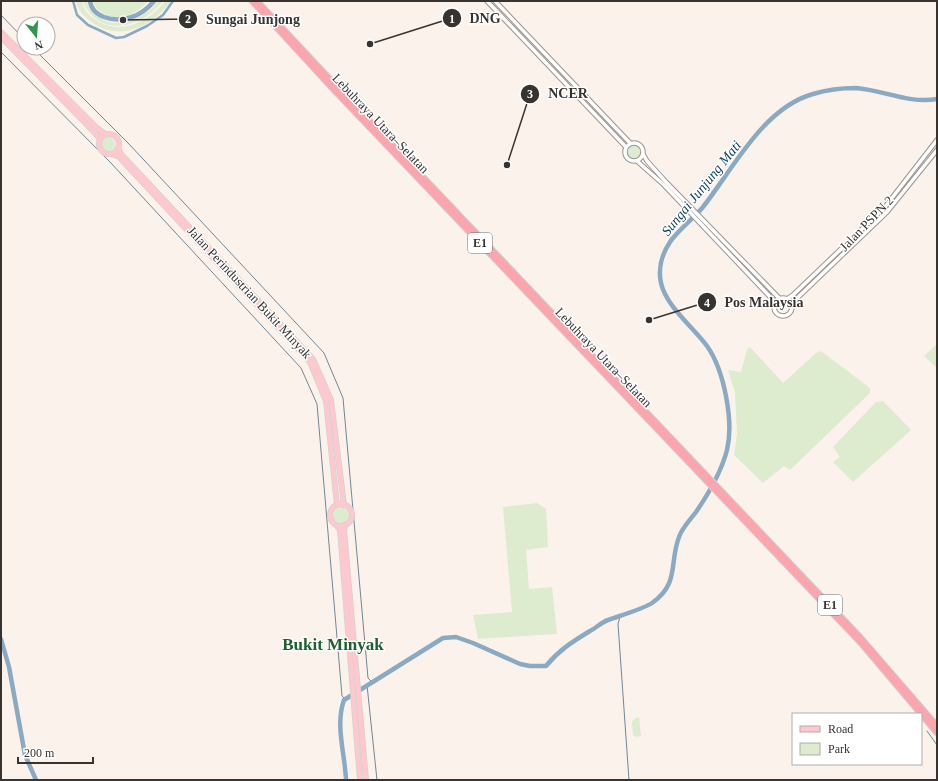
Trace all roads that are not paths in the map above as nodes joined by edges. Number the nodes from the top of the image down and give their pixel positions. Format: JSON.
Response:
{"nodes":[{"id":1,"x":252,"y":1,"type":"edge"},
{"id":2,"x":257,"y":1,"type":"edge"},
{"id":3,"x":487,"y":1,"type":"edge"},
{"id":4,"x":495,"y":1,"type":"edge"},
{"id":5,"x":1,"y":32,"type":"edge"},
{"id":6,"x":1,"y":38,"type":"edge"},
{"id":7,"x":105,"y":134,"type":"junction"},
{"id":8,"x":100,"y":139,"type":"junction"},
{"id":9,"x":937,"y":140,"type":"edge"},
{"id":10,"x":630,"y":143,"type":"junction"},
{"id":11,"x":626,"y":147,"type":"junction"},
{"id":12,"x":118,"y":148,"type":"junction"},
{"id":13,"x":937,"y":150,"type":"edge"},
{"id":14,"x":111,"y":154,"type":"junction"},
{"id":15,"x":643,"y":154,"type":"junction"},
{"id":16,"x":637,"y":161,"type":"junction"},
{"id":17,"x":703,"y":223,"type":"junction"},
{"id":18,"x":779,"y":298,"type":"junction"},
{"id":19,"x":787,"y":298,"type":"junction"},
{"id":20,"x":775,"y":302,"type":"junction"},
{"id":21,"x":792,"y":303,"type":"junction"},
{"id":22,"x":710,"y":480,"type":"junction"},
{"id":23,"x":717,"y":489,"type":"junction"},
{"id":24,"x":337,"y":505,"type":"junction"},
{"id":25,"x":344,"y":505,"type":"junction"},
{"id":26,"x":346,"y":524,"type":"junction"},
{"id":27,"x":336,"y":525,"type":"junction"},
{"id":28,"x":354,"y":685,"type":"junction"},
{"id":29,"x":356,"y":704,"type":"junction"},
{"id":30,"x":920,"y":713,"type":"edge"},
{"id":31,"x":922,"y":715,"type":"edge"},
{"id":32,"x":937,"y":726,"type":"edge"},
{"id":33,"x":937,"y":733,"type":"edge"},
{"id":34,"x":360,"y":780,"type":"edge"},
{"id":35,"x":366,"y":780,"type":"edge"}],
"edges":[{"from":1,"to":22,"type":"highway","name":"Lebuhraya Utara–Selatan","number":"E1"},
{"from":2,"to":22,"type":"highway","name":"Lebuhraya Utara–Selatan","number":"E1"},
{"from":3,"to":11,"type":"street"},
{"from":4,"to":10,"type":"street"},
{"from":5,"to":7,"type":"main road"},
{"from":6,"to":8,"type":"main road"},
{"from":7,"to":8,"type":"main road"},
{"from":7,"to":12,"type":"main road"},
{"from":8,"to":14,"type":"main road"},
{"from":9,"to":19,"type":"street","name":"Jalan PSPN 2"},
{"from":10,"to":11,"type":"street"},
{"from":10,"to":15,"type":"street"},
{"from":11,"to":16,"type":"street"},
{"from":12,"to":14,"type":"main road"},
{"from":12,"to":25,"type":"main road","name":"Jalan Perindustrian Bukit Minyak"},
{"from":13,"to":21,"type":"street","name":"Jalan PSPN 2"},
{"from":14,"to":24,"type":"main road","name":"Jalan Perindustrian Bukit Minyak"},
{"from":15,"to":16,"type":"street"},
{"from":15,"to":17,"type":"street"},
{"from":16,"to":17,"type":"street"},
{"from":17,"to":18,"type":"street"},
{"from":17,"to":20,"type":"street"},
{"from":18,"to":19,"type":"street"},
{"from":18,"to":20,"type":"street"},
{"from":19,"to":21,"type":"street"},
{"from":20,"to":21,"type":"street"},
{"from":22,"to":23,"type":"highway","name":"Lebuhraya Utara–Selatan","number":"E1"},
{"from":23,"to":30,"type":"highway","name":"Lebuhraya Utara–Selatan","number":"E1"},
{"from":23,"to":32,"type":"highway","name":"Lebuhraya Utara–Selatan","number":"E1"},
{"from":24,"to":25,"type":"main road"},
{"from":24,"to":27,"type":"main road"},
{"from":25,"to":26,"type":"main road"},
{"from":26,"to":27,"type":"main road"},
{"from":26,"to":28,"type":"main road"},
{"from":27,"to":28,"type":"main road"},
{"from":28,"to":29,"type":"main road"},
{"from":29,"to":34,"type":"main road"},
{"from":29,"to":35,"type":"main road"},
{"from":31,"to":33,"type":"highway","name":"Lebuhraya Utara–Selatan","number":"E1"}]}
